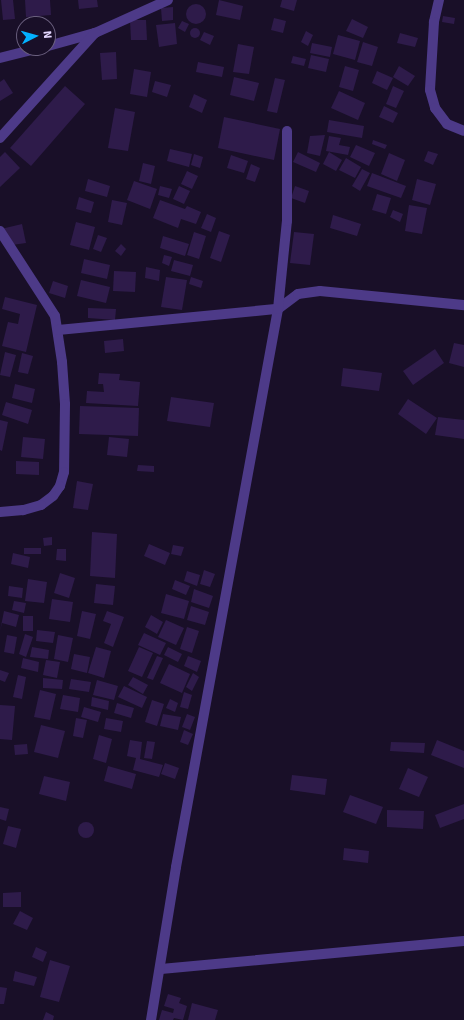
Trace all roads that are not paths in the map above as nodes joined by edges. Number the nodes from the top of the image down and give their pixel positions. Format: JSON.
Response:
{"nodes":[{"id":1,"x":168,"y":0,"type":"edge"},
{"id":2,"x":439,"y":0,"type":"edge"},
{"id":3,"x":95,"y":33,"type":"junction"},
{"id":4,"x":56,"y":44,"type":"edge"},
{"id":5,"x":16,"y":54,"type":"edge"},
{"id":6,"x":0,"y":58,"type":"edge"},
{"id":7,"x":287,"y":131,"type":"dead end"},
{"id":8,"x":464,"y":131,"type":"edge"},
{"id":9,"x":0,"y":138,"type":"edge"},
{"id":10,"x":0,"y":231,"type":"edge"},
{"id":11,"x":464,"y":305,"type":"edge"},
{"id":12,"x":278,"y":309,"type":"junction"},
{"id":13,"x":58,"y":330,"type":"junction"},
{"id":14,"x":0,"y":512,"type":"edge"},
{"id":15,"x":464,"y":941,"type":"edge"},
{"id":16,"x":161,"y":969,"type":"junction"},
{"id":17,"x":151,"y":1020,"type":"edge"}],
"edges":[{"from":1,"to":3,"type":"street"},
{"from":2,"to":8,"type":"street"},
{"from":3,"to":4,"type":"street"},
{"from":3,"to":9,"type":"street"},
{"from":5,"to":6,"type":"street"},
{"from":7,"to":12,"type":"street"},
{"from":10,"to":13,"type":"street"},
{"from":11,"to":12,"type":"street"},
{"from":12,"to":13,"type":"street"},
{"from":12,"to":16,"type":"street"},
{"from":13,"to":14,"type":"street"},
{"from":15,"to":16,"type":"street"},
{"from":16,"to":17,"type":"street"}]}
